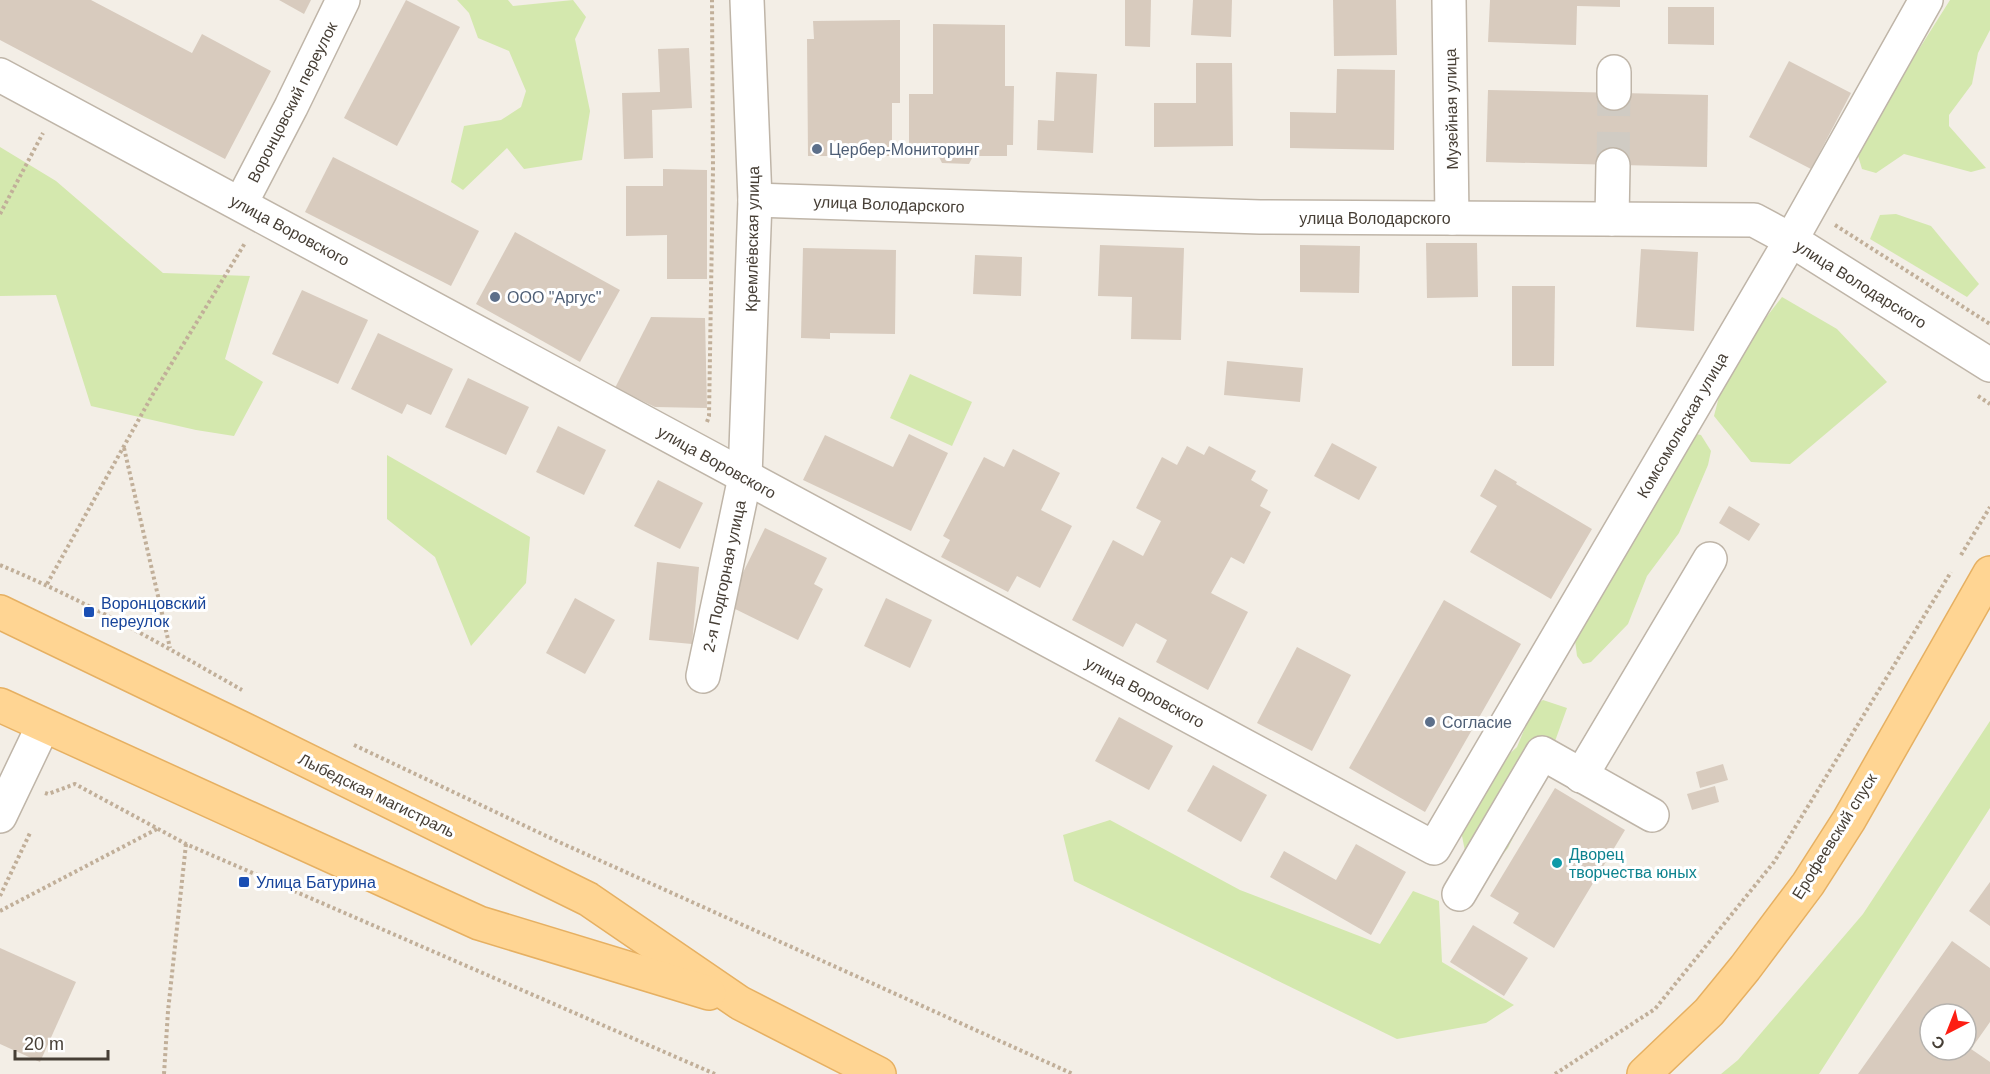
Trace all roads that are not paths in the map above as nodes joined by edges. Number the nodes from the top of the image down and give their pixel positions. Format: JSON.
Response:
{"nodes":[{"id":1,"x":343,"y":0,"type":"edge"},
{"id":2,"x":747,"y":0,"type":"edge"},
{"id":3,"x":1449,"y":0,"type":"edge"},
{"id":4,"x":1926,"y":0,"type":"edge"},
{"id":5,"x":0,"y":75,"type":"edge"},
{"id":6,"x":1613,"y":165,"type":"tunnel mouth"},
{"id":7,"x":755,"y":200,"type":"junction"},
{"id":8,"x":241,"y":203,"type":"junction"},
{"id":9,"x":1452,"y":218,"type":"junction"},
{"id":10,"x":1612,"y":219,"type":"junction"},
{"id":11,"x":1791,"y":240,"type":"junction"},
{"id":12,"x":1990,"y":365,"type":"edge"},
{"id":13,"x":745,"y":477,"type":"junction"},
{"id":14,"x":1710,"y":559,"type":"dead end"},
{"id":15,"x":1990,"y":573,"type":"edge"},
{"id":16,"x":0,"y":612,"type":"edge"},
{"id":17,"x":703,"y":676,"type":"dead end"},
{"id":18,"x":0,"y":705,"type":"edge"},
{"id":19,"x":43,"y":726,"type":"junction"},
{"id":20,"x":1581,"y":776,"type":"junction"},
{"id":21,"x":1652,"y":815,"type":"dead end"},
{"id":22,"x":0,"y":816,"type":"edge"},
{"id":23,"x":1434,"y":848,"type":"joint"},
{"id":24,"x":1459,"y":894,"type":"dead end"},
{"id":25,"x":740,"y":1003,"type":"junction"},
{"id":26,"x":837,"y":1062,"type":"edge"},
{"id":27,"x":879,"y":1074,"type":"edge"},
{"id":28,"x":1644,"y":1074,"type":"edge"}],
"edges":[{"from":1,"to":8,"type":"street","name":"Воронцовский переулок"},
{"from":2,"to":7,"type":"street","name":"Кремлёвская улица"},
{"from":3,"to":9,"type":"street","name":"Музейная улица"},
{"from":4,"to":11,"type":"street","name":"Комсомольская улица"},
{"from":5,"to":8,"type":"street","name":"улица Воровского"},
{"from":6,"to":10,"type":"street"},
{"from":7,"to":9,"type":"street","name":"улица Володарского"},
{"from":7,"to":13,"type":"street","name":"Кремлёвская улица"},
{"from":8,"to":13,"type":"street","name":"улица Воровского"},
{"from":9,"to":10,"type":"street","name":"улица Володарского"},
{"from":10,"to":11,"type":"street","name":"улица Володарского"},
{"from":11,"to":12,"type":"street","name":"улица Володарского"},
{"from":11,"to":23,"type":"street","name":"Комсомольская улица"},
{"from":13,"to":17,"type":"street","name":"2-я Подгорная улица"},
{"from":13,"to":23,"type":"street","name":"улица Воровского"},
{"from":14,"to":20,"type":"street"},
{"from":15,"to":28,"type":"main road","name":"Ерофеевский спуск"},
{"from":16,"to":25,"type":"main road","name":"Лыбедская магистраль"},
{"from":18,"to":19,"type":"main road","name":"Лыбедская магистраль"},
{"from":19,"to":22,"type":"street"},
{"from":19,"to":25,"type":"main road","name":"Лыбедская магистраль"},
{"from":20,"to":21,"type":"street"},
{"from":20,"to":24,"type":"street"},
{"from":25,"to":26,"type":"main road","name":"Лыбедская магистраль"},
{"from":26,"to":27,"type":"main road","name":"Лыбедская магистраль"}]}
